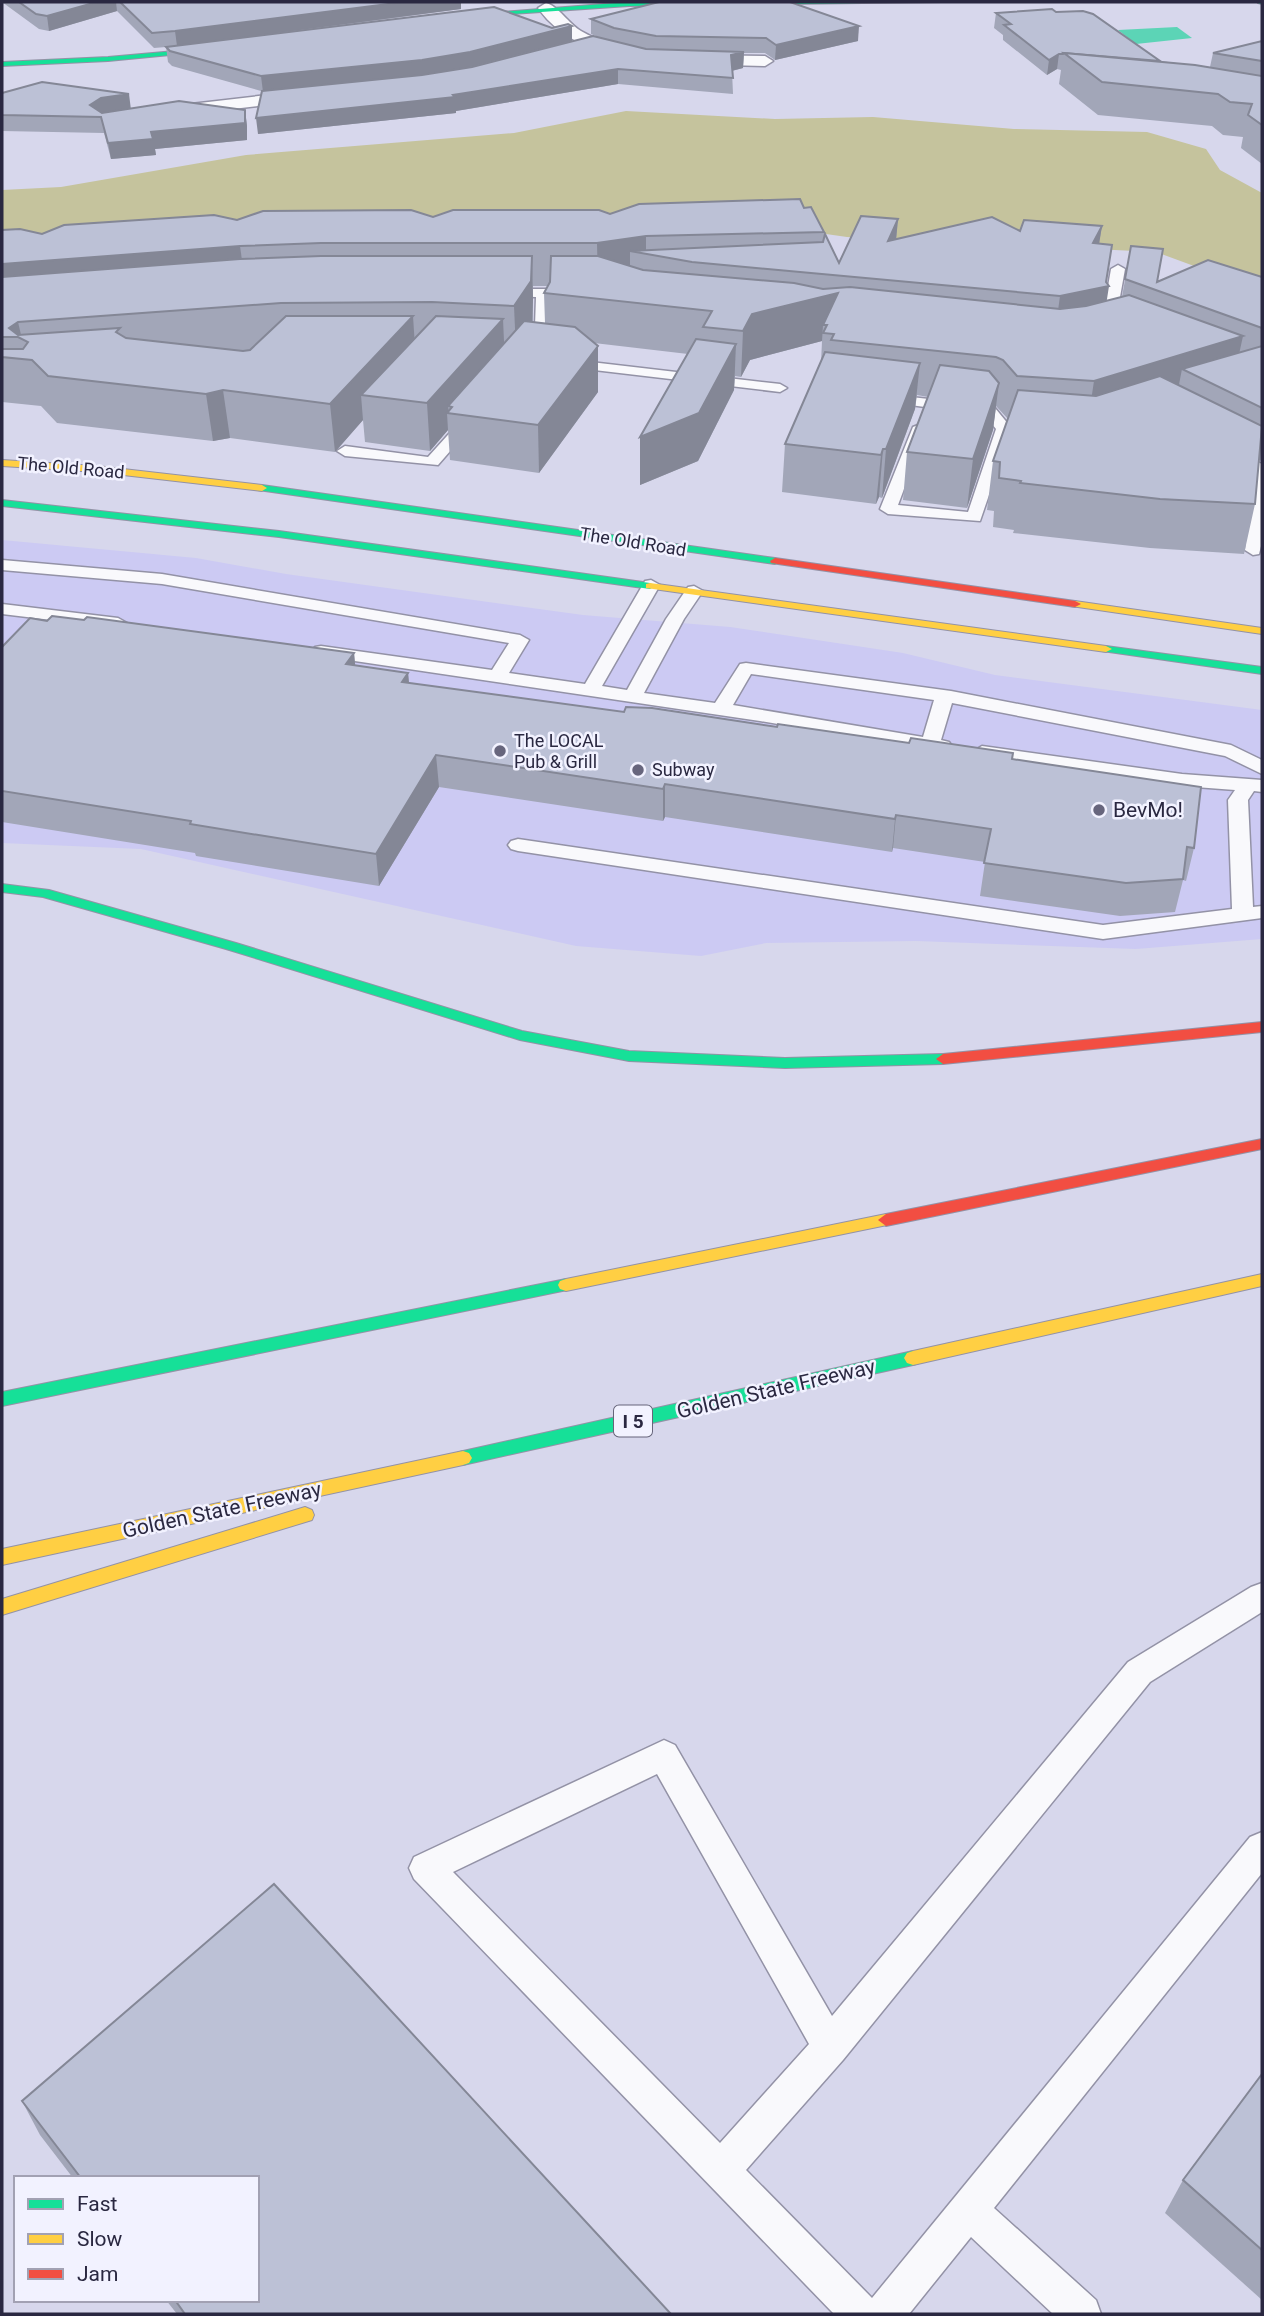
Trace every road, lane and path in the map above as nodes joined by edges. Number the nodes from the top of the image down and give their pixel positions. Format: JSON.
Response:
{"nodes":[{"id":1,"x":939,"y":2,"type":"edge"},
{"id":2,"x":546,"y":8,"type":"junction"},
{"id":3,"x":440,"y":18,"type":"edge"},
{"id":4,"x":592,"y":44,"type":"junction"},
{"id":5,"x":239,"y":47,"type":"edge"},
{"id":6,"x":565,"y":51,"type":"edge"},
{"id":7,"x":650,"y":55,"type":"edge"},
{"id":8,"x":680,"y":59,"type":"edge"},
{"id":9,"x":765,"y":61,"type":"edge"},
{"id":10,"x":2,"y":64,"type":"edge"},
{"id":11,"x":324,"y":93,"type":"edge"},
{"id":12,"x":142,"y":115,"type":"edge"},
{"id":13,"x":1118,"y":269,"type":"dead end"},
{"id":14,"x":488,"y":293,"type":"edge"},
{"id":15,"x":543,"y":293,"type":"junction"},
{"id":16,"x":598,"y":293,"type":"edge"},
{"id":17,"x":1100,"y":338,"type":"edge"},
{"id":18,"x":780,"y":388,"type":"dead end"},
{"id":19,"x":873,"y":397,"type":"edge"},
{"id":20,"x":928,"y":403,"type":"junction"},
{"id":21,"x":477,"y":410,"type":"edge"},
{"id":22,"x":1004,"y":429,"type":"junction"},
{"id":23,"x":1055,"y":434,"type":"edge"},
{"id":24,"x":354,"y":442,"type":"dead end"},
{"id":25,"x":1214,"y":446,"type":"edge"},
{"id":26,"x":2,"y":463,"type":"edge"},
{"id":27,"x":2,"y":503,"type":"edge"},
{"id":28,"x":2,"y":510,"type":"edge"},
{"id":29,"x":52,"y":510,"type":"junction"},
{"id":30,"x":1253,"y":550,"type":"edge"},
{"id":31,"x":2,"y":565,"type":"edge"},
{"id":32,"x":651,"y":585,"type":"junction"},
{"id":33,"x":694,"y":591,"type":"junction"},
{"id":34,"x":11,"y":610,"type":"edge"},
{"id":35,"x":138,"y":625,"type":"edge"},
{"id":36,"x":2,"y":628,"type":"edge"},
{"id":37,"x":1262,"y":631,"type":"edge"},
{"id":38,"x":298,"y":648,"type":"edge"},
{"id":39,"x":1262,"y":671,"type":"edge"},
{"id":40,"x":498,"y":676,"type":"junction"},
{"id":41,"x":591,"y":690,"type":"junction"},
{"id":42,"x":633,"y":696,"type":"junction"},
{"id":43,"x":945,"y":696,"type":"junction"},
{"id":44,"x":721,"y":709,"type":"junction"},
{"id":45,"x":930,"y":744,"type":"junction"},
{"id":46,"x":1262,"y":768,"type":"edge"},
{"id":47,"x":1255,"y":785,"type":"edge"},
{"id":48,"x":518,"y":845,"type":"dead end"},
{"id":49,"x":2,"y":888,"type":"edge"},
{"id":50,"x":1253,"y":913,"type":"edge"},
{"id":51,"x":1262,"y":1027,"type":"edge"},
{"id":52,"x":1262,"y":1144,"type":"edge"},
{"id":53,"x":1262,"y":1280,"type":"edge"},
{"id":54,"x":2,"y":1399,"type":"edge"},
{"id":55,"x":565,"y":1436,"type":"junction"},
{"id":56,"x":382,"y":1492,"type":"dead end"},
{"id":57,"x":316,"y":1512,"type":"dead end"},
{"id":58,"x":2,"y":1556,"type":"edge"},
{"id":59,"x":1262,"y":1596,"type":"edge"},
{"id":60,"x":2,"y":1607,"type":"edge"},
{"id":61,"x":1262,"y":1848,"type":"edge"},
{"id":62,"x":830,"y":2047,"type":"junction"},
{"id":63,"x":720,"y":2171,"type":"junction"},
{"id":64,"x":969,"y":2210,"type":"junction"},
{"id":65,"x":861,"y":2314,"type":"edge"},
{"id":66,"x":884,"y":2314,"type":"edge"},
{"id":67,"x":1082,"y":2314,"type":"edge"}],
"edges":[{"from":1,"to":2,"type":"main road"},
{"from":2,"to":3,"type":"main road"},
{"from":2,"to":4,"type":"street"},
{"from":4,"to":6,"type":"street"},
{"from":4,"to":7,"type":"street"},
{"from":5,"to":10,"type":"main road"},
{"from":8,"to":9,"type":"street"},
{"from":11,"to":12,"type":"street"},
{"from":13,"to":17,"type":"lane"},
{"from":14,"to":15,"type":"lane"},
{"from":15,"to":16,"type":"lane"},
{"from":15,"to":18,"type":"lane"},
{"from":19,"to":20,"type":"lane"},
{"from":20,"to":22,"type":"lane"},
{"from":20,"to":22,"type":"lane"},
{"from":21,"to":24,"type":"lane"},
{"from":22,"to":23,"type":"lane"},
{"from":25,"to":30,"type":"lane"},
{"from":26,"to":37,"type":"main road","name":"The Old Road"},
{"from":27,"to":29,"type":"main road","name":"The Old Road"},
{"from":28,"to":29,"type":"main road"},
{"from":29,"to":32,"type":"main road","name":"The Old Road"},
{"from":31,"to":40,"type":"lane"},
{"from":32,"to":33,"type":"main road","name":"The Old Road"},
{"from":32,"to":41,"type":"lane"},
{"from":33,"to":39,"type":"main road","name":"The Old Road"},
{"from":33,"to":42,"type":"lane"},
{"from":34,"to":35,"type":"lane"},
{"from":34,"to":36,"type":"lane"},
{"from":38,"to":40,"type":"lane"},
{"from":40,"to":41,"type":"lane"},
{"from":41,"to":42,"type":"lane"},
{"from":42,"to":44,"type":"lane"},
{"from":43,"to":44,"type":"lane"},
{"from":43,"to":45,"type":"lane"},
{"from":43,"to":46,"type":"lane"},
{"from":44,"to":45,"type":"lane"},
{"from":45,"to":47,"type":"lane"},
{"from":47,"to":50,"type":"lane"},
{"from":48,"to":50,"type":"lane"},
{"from":49,"to":51,"type":"main road"},
{"from":52,"to":54,"type":"main road"},
{"from":53,"to":55,"type":"main road","name":"Golden State Freeway","number":"I 5"},
{"from":55,"to":56,"type":"main road"},
{"from":55,"to":58,"type":"main road","name":"Golden State Freeway","number":"I 5"},
{"from":57,"to":60,"type":"main road"},
{"from":59,"to":62,"type":"lane"},
{"from":61,"to":64,"type":"lane"},
{"from":62,"to":63,"type":"lane"},
{"from":62,"to":63,"type":"lane"},
{"from":63,"to":65,"type":"lane"},
{"from":64,"to":66,"type":"lane"},
{"from":64,"to":67,"type":"lane"}]}
